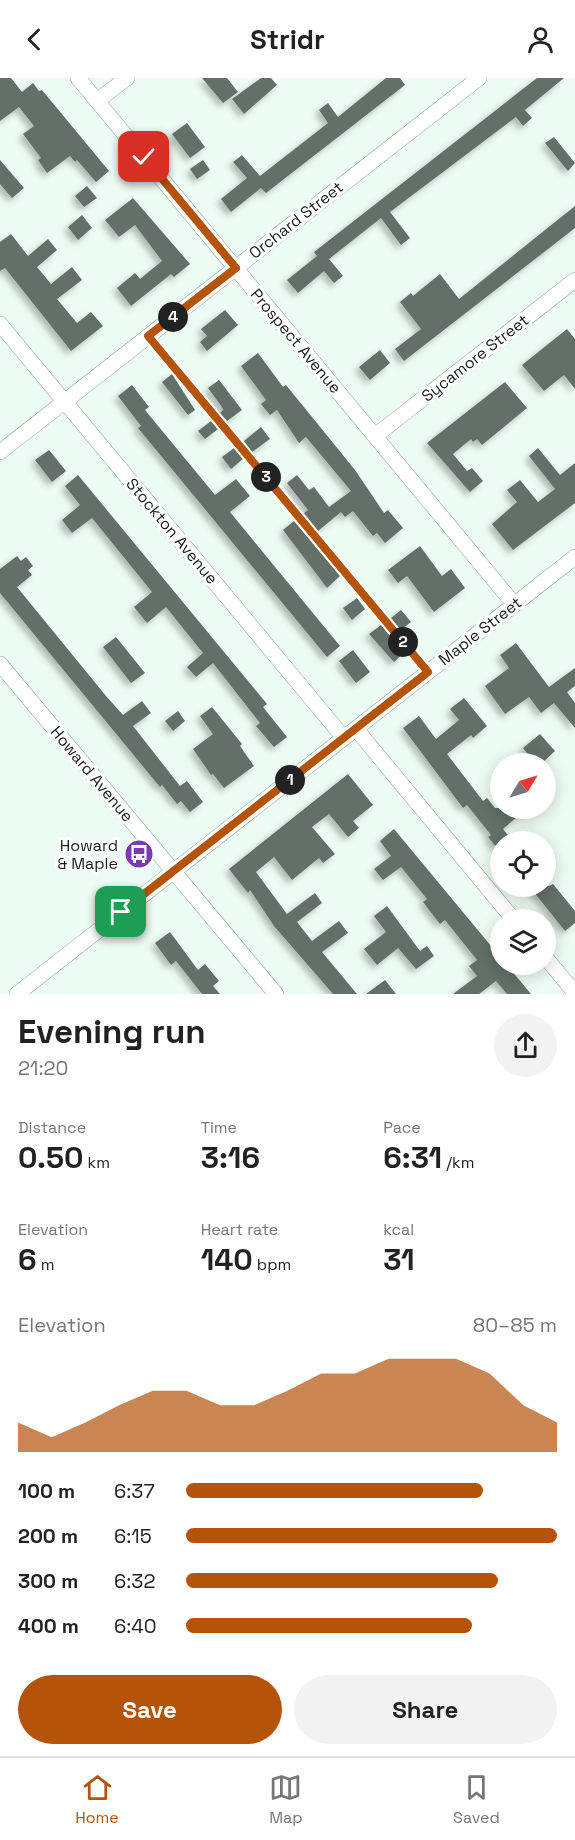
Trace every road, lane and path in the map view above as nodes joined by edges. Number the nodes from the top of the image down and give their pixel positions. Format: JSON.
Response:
{"nodes":[{"id":1,"x":78,"y":78,"type":"edge"},
{"id":2,"x":127,"y":78,"type":"edge"},
{"id":3,"x":479,"y":78,"type":"edge"},
{"id":4,"x":98,"y":101,"type":"junction"},
{"id":5,"x":236,"y":268,"type":"junction"},
{"id":6,"x":575,"y":280,"type":"edge"},
{"id":7,"x":0,"y":324,"type":"edge"},
{"id":8,"x":148,"y":336,"type":"junction"},
{"id":9,"x":64,"y":402,"type":"junction"},
{"id":10,"x":375,"y":436,"type":"junction"},
{"id":11,"x":0,"y":452,"type":"edge"},
{"id":12,"x":575,"y":557,"type":"edge"},
{"id":13,"x":514,"y":604,"type":"junction"},
{"id":14,"x":0,"y":664,"type":"edge"},
{"id":15,"x":428,"y":672,"type":"junction"},
{"id":16,"x":350,"y":733,"type":"junction"},
{"id":17,"x":173,"y":872,"type":"junction"},
{"id":18,"x":504,"y":909,"type":"edge"},
{"id":19,"x":556,"y":970,"type":"edge"},
{"id":20,"x":575,"y":993,"type":"edge"},
{"id":21,"x":17,"y":994,"type":"edge"},
{"id":22,"x":276,"y":994,"type":"edge"}],
"edges":[{"from":1,"to":4,"type":"street","name":"Prospect Avenue"},
{"from":2,"to":4,"type":"street"},
{"from":3,"to":5,"type":"street","name":"Orchard Street"},
{"from":4,"to":5,"type":"street","name":"Prospect Avenue"},
{"from":5,"to":8,"type":"street","name":"Orchard Street"},
{"from":5,"to":10,"type":"street","name":"Prospect Avenue"},
{"from":6,"to":10,"type":"street","name":"Sycamore Street"},
{"from":7,"to":9,"type":"street","name":"Stockton Avenue"},
{"from":8,"to":9,"type":"street","name":"Orchard Street"},
{"from":8,"to":15,"type":"lane"},
{"from":9,"to":11,"type":"street","name":"Orchard Street"},
{"from":9,"to":16,"type":"street","name":"Stockton Avenue"},
{"from":10,"to":13,"type":"street","name":"Prospect Avenue"},
{"from":12,"to":13,"type":"street","name":"Maple Street"},
{"from":13,"to":15,"type":"street","name":"Maple Street"},
{"from":14,"to":17,"type":"street","name":"Howard Avenue"},
{"from":15,"to":16,"type":"street","name":"Maple Street"},
{"from":16,"to":17,"type":"street","name":"Maple Street"},
{"from":16,"to":18,"type":"street","name":"Stockton Avenue"},
{"from":17,"to":21,"type":"street","name":"Maple Street"},
{"from":17,"to":22,"type":"street","name":"Howard Avenue"},
{"from":19,"to":20,"type":"street"}]}
